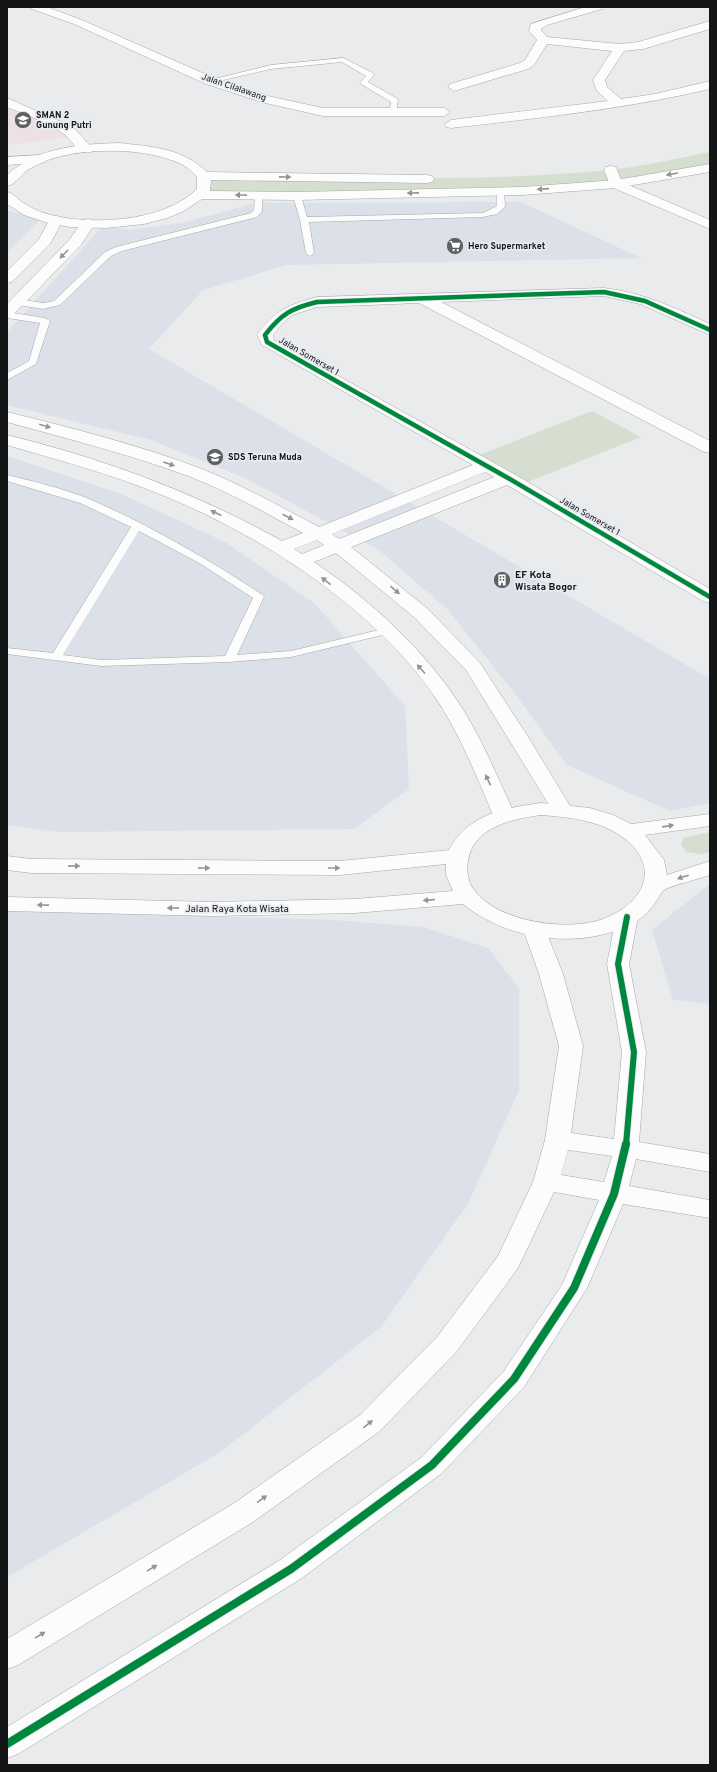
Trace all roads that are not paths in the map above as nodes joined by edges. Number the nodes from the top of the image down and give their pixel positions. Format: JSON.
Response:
{"nodes":[{"id":1,"x":36,"y":7,"type":"edge"},
{"id":2,"x":598,"y":7,"type":"edge"},
{"id":3,"x":710,"y":25,"type":"edge"},
{"id":4,"x":543,"y":40,"type":"junction"},
{"id":5,"x":620,"y":48,"type":"junction"},
{"id":6,"x":210,"y":81,"type":"junction"},
{"id":7,"x":710,"y":85,"type":"edge"},
{"id":8,"x":454,"y":87,"type":"dead end"},
{"id":9,"x":7,"y":102,"type":"edge"},
{"id":10,"x":618,"y":103,"type":"junction"},
{"id":11,"x":444,"y":112,"type":"dead end"},
{"id":12,"x":393,"y":113,"type":"junction"},
{"id":13,"x":451,"y":124,"type":"dead end"},
{"id":14,"x":86,"y":149,"type":"junction"},
{"id":15,"x":40,"y":159,"type":"junction"},
{"id":16,"x":7,"y":161,"type":"edge"},
{"id":17,"x":626,"y":167,"type":"dead end"},
{"id":18,"x":710,"y":168,"type":"edge"},
{"id":19,"x":611,"y":170,"type":"junction"},
{"id":20,"x":596,"y":171,"type":"dead end"},
{"id":21,"x":10,"y":175,"type":"edge"},
{"id":22,"x":204,"y":176,"type":"junction"},
{"id":23,"x":443,"y":179,"type":"dead end"},
{"id":24,"x":616,"y":184,"type":"junction"},
{"id":25,"x":500,"y":191,"type":"junction"},
{"id":26,"x":200,"y":195,"type":"junction"},
{"id":27,"x":258,"y":196,"type":"junction"},
{"id":28,"x":297,"y":196,"type":"junction"},
{"id":29,"x":9,"y":200,"type":"edge"},
{"id":30,"x":56,"y":220,"type":"junction"},
{"id":31,"x":304,"y":220,"type":"junction"},
{"id":32,"x":88,"y":223,"type":"junction"},
{"id":33,"x":710,"y":225,"type":"edge"},
{"id":34,"x":310,"y":253,"type":"dead end"},
{"id":35,"x":7,"y":279,"type":"edge"},
{"id":36,"x":422,"y":298,"type":"junction"},
{"id":37,"x":18,"y":302,"type":"junction"},
{"id":38,"x":7,"y":314,"type":"edge"},
{"id":39,"x":710,"y":330,"type":"edge"},
{"id":40,"x":7,"y":378,"type":"edge"},
{"id":41,"x":7,"y":417,"type":"edge"},
{"id":42,"x":7,"y":440,"type":"edge"},
{"id":43,"x":710,"y":448,"type":"edge"},
{"id":44,"x":485,"y":466,"type":"junction"},
{"id":45,"x":7,"y":478,"type":"edge"},
{"id":46,"x":508,"y":478,"type":"junction"},
{"id":47,"x":137,"y":526,"type":"junction"},
{"id":48,"x":319,"y":534,"type":"junction"},
{"id":49,"x":339,"y":547,"type":"junction"},
{"id":50,"x":281,"y":548,"type":"junction"},
{"id":51,"x":301,"y":562,"type":"junction"},
{"id":52,"x":710,"y":597,"type":"edge"},
{"id":53,"x":387,"y":631,"type":"junction"},
{"id":54,"x":7,"y":651,"type":"edge"},
{"id":55,"x":56,"y":657,"type":"junction"},
{"id":56,"x":229,"y":660,"type":"junction"},
{"id":57,"x":561,"y":809,"type":"junction"},
{"id":58,"x":504,"y":815,"type":"junction"},
{"id":59,"x":710,"y":820,"type":"edge"},
{"id":60,"x":629,"y":831,"type":"junction"},
{"id":61,"x":456,"y":856,"type":"junction"},
{"id":62,"x":7,"y":863,"type":"edge"},
{"id":63,"x":710,"y":868,"type":"edge"},
{"id":64,"x":655,"y":886,"type":"junction"},
{"id":65,"x":468,"y":897,"type":"junction"},
{"id":66,"x":7,"y":904,"type":"edge"},
{"id":67,"x":627,"y":917,"type":"junction"},
{"id":68,"x":534,"y":929,"type":"junction"},
{"id":69,"x":558,"y":1140,"type":"junction"},
{"id":70,"x":626,"y":1149,"type":"junction"},
{"id":71,"x":710,"y":1163,"type":"edge"},
{"id":72,"x":546,"y":1182,"type":"junction"},
{"id":73,"x":614,"y":1194,"type":"junction"},
{"id":74,"x":710,"y":1209,"type":"edge"},
{"id":75,"x":7,"y":1655,"type":"edge"},
{"id":76,"x":7,"y":1744,"type":"edge"}],
"edges":[{"from":1,"to":6,"type":"street","name":"Jalan Cilalawang"},
{"from":2,"to":4,"type":"street"},
{"from":3,"to":5,"type":"street"},
{"from":4,"to":5,"type":"street"},
{"from":4,"to":8,"type":"street"},
{"from":5,"to":10,"type":"street"},
{"from":6,"to":12,"type":"street","name":"Jalan Cilalawang"},
{"from":6,"to":12,"type":"lane"},
{"from":7,"to":10,"type":"street"},
{"from":9,"to":14,"type":"street"},
{"from":10,"to":13,"type":"street"},
{"from":11,"to":12,"type":"street","name":"Jalan Cilalawang"},
{"from":14,"to":15,"type":"street"},
{"from":14,"to":22,"type":"street"},
{"from":15,"to":16,"type":"street"},
{"from":15,"to":21,"type":"street"},
{"from":17,"to":19,"type":"street"},
{"from":18,"to":24,"type":"street","one_way":true},
{"from":19,"to":20,"type":"street"},
{"from":19,"to":24,"type":"street"},
{"from":22,"to":23,"type":"street","one_way":true},
{"from":22,"to":26,"type":"street"},
{"from":24,"to":25,"type":"street","one_way":true},
{"from":24,"to":33,"type":"street"},
{"from":25,"to":28,"type":"street","one_way":true},
{"from":25,"to":31,"type":"lane"},
{"from":27,"to":26,"type":"street","one_way":true},
{"from":26,"to":32,"type":"street"},
{"from":27,"to":28,"type":"street"},
{"from":27,"to":37,"type":"lane"},
{"from":28,"to":31,"type":"lane"},
{"from":29,"to":30,"type":"street"},
{"from":30,"to":32,"type":"street"},
{"from":30,"to":35,"type":"street"},
{"from":31,"to":34,"type":"lane"},
{"from":32,"to":37,"type":"street","one_way":true},
{"from":36,"to":39,"type":"street","name":"Jalan Somerset 1"},
{"from":36,"to":43,"type":"street"},
{"from":36,"to":44,"type":"street","name":"Jalan Somerset 1"},
{"from":37,"to":38,"type":"street"},
{"from":38,"to":40,"type":"lane"},
{"from":41,"to":48,"type":"street","one_way":true},
{"from":50,"to":42,"type":"street","one_way":true},
{"from":44,"to":46,"type":"street","name":"Jalan Somerset 1"},
{"from":44,"to":48,"type":"street"},
{"from":45,"to":47,"type":"lane"},
{"from":46,"to":49,"type":"street"},
{"from":46,"to":52,"type":"street","name":"Jalan Somerset 1"},
{"from":47,"to":55,"type":"lane"},
{"from":47,"to":56,"type":"lane"},
{"from":48,"to":49,"type":"street"},
{"from":48,"to":50,"type":"street"},
{"from":49,"to":51,"type":"street"},
{"from":49,"to":57,"type":"street","one_way":true},
{"from":50,"to":51,"type":"street"},
{"from":53,"to":51,"type":"street","one_way":true},
{"from":53,"to":56,"type":"lane"},
{"from":58,"to":53,"type":"street","one_way":true},
{"from":54,"to":55,"type":"lane"},
{"from":55,"to":56,"type":"lane"},
{"from":57,"to":58,"type":"street"},
{"from":57,"to":60,"type":"street"},
{"from":58,"to":61,"type":"street"},
{"from":60,"to":59,"type":"street","one_way":true},
{"from":60,"to":64,"type":"street"},
{"from":62,"to":61,"type":"street","one_way":true},
{"from":61,"to":65,"type":"street"},
{"from":63,"to":64,"type":"street","one_way":true},
{"from":64,"to":67,"type":"street"},
{"from":65,"to":66,"type":"street","name":"Jalan Raya Kota Wisata","one_way":true},
{"from":65,"to":68,"type":"street"},
{"from":67,"to":68,"type":"street"},
{"from":67,"to":70,"type":"street"},
{"from":68,"to":69,"type":"street"},
{"from":69,"to":70,"type":"street"},
{"from":69,"to":72,"type":"street"},
{"from":70,"to":71,"type":"street"},
{"from":70,"to":73,"type":"street"},
{"from":72,"to":73,"type":"street"},
{"from":75,"to":72,"type":"street","one_way":true},
{"from":73,"to":74,"type":"street"},
{"from":73,"to":76,"type":"street"}]}
